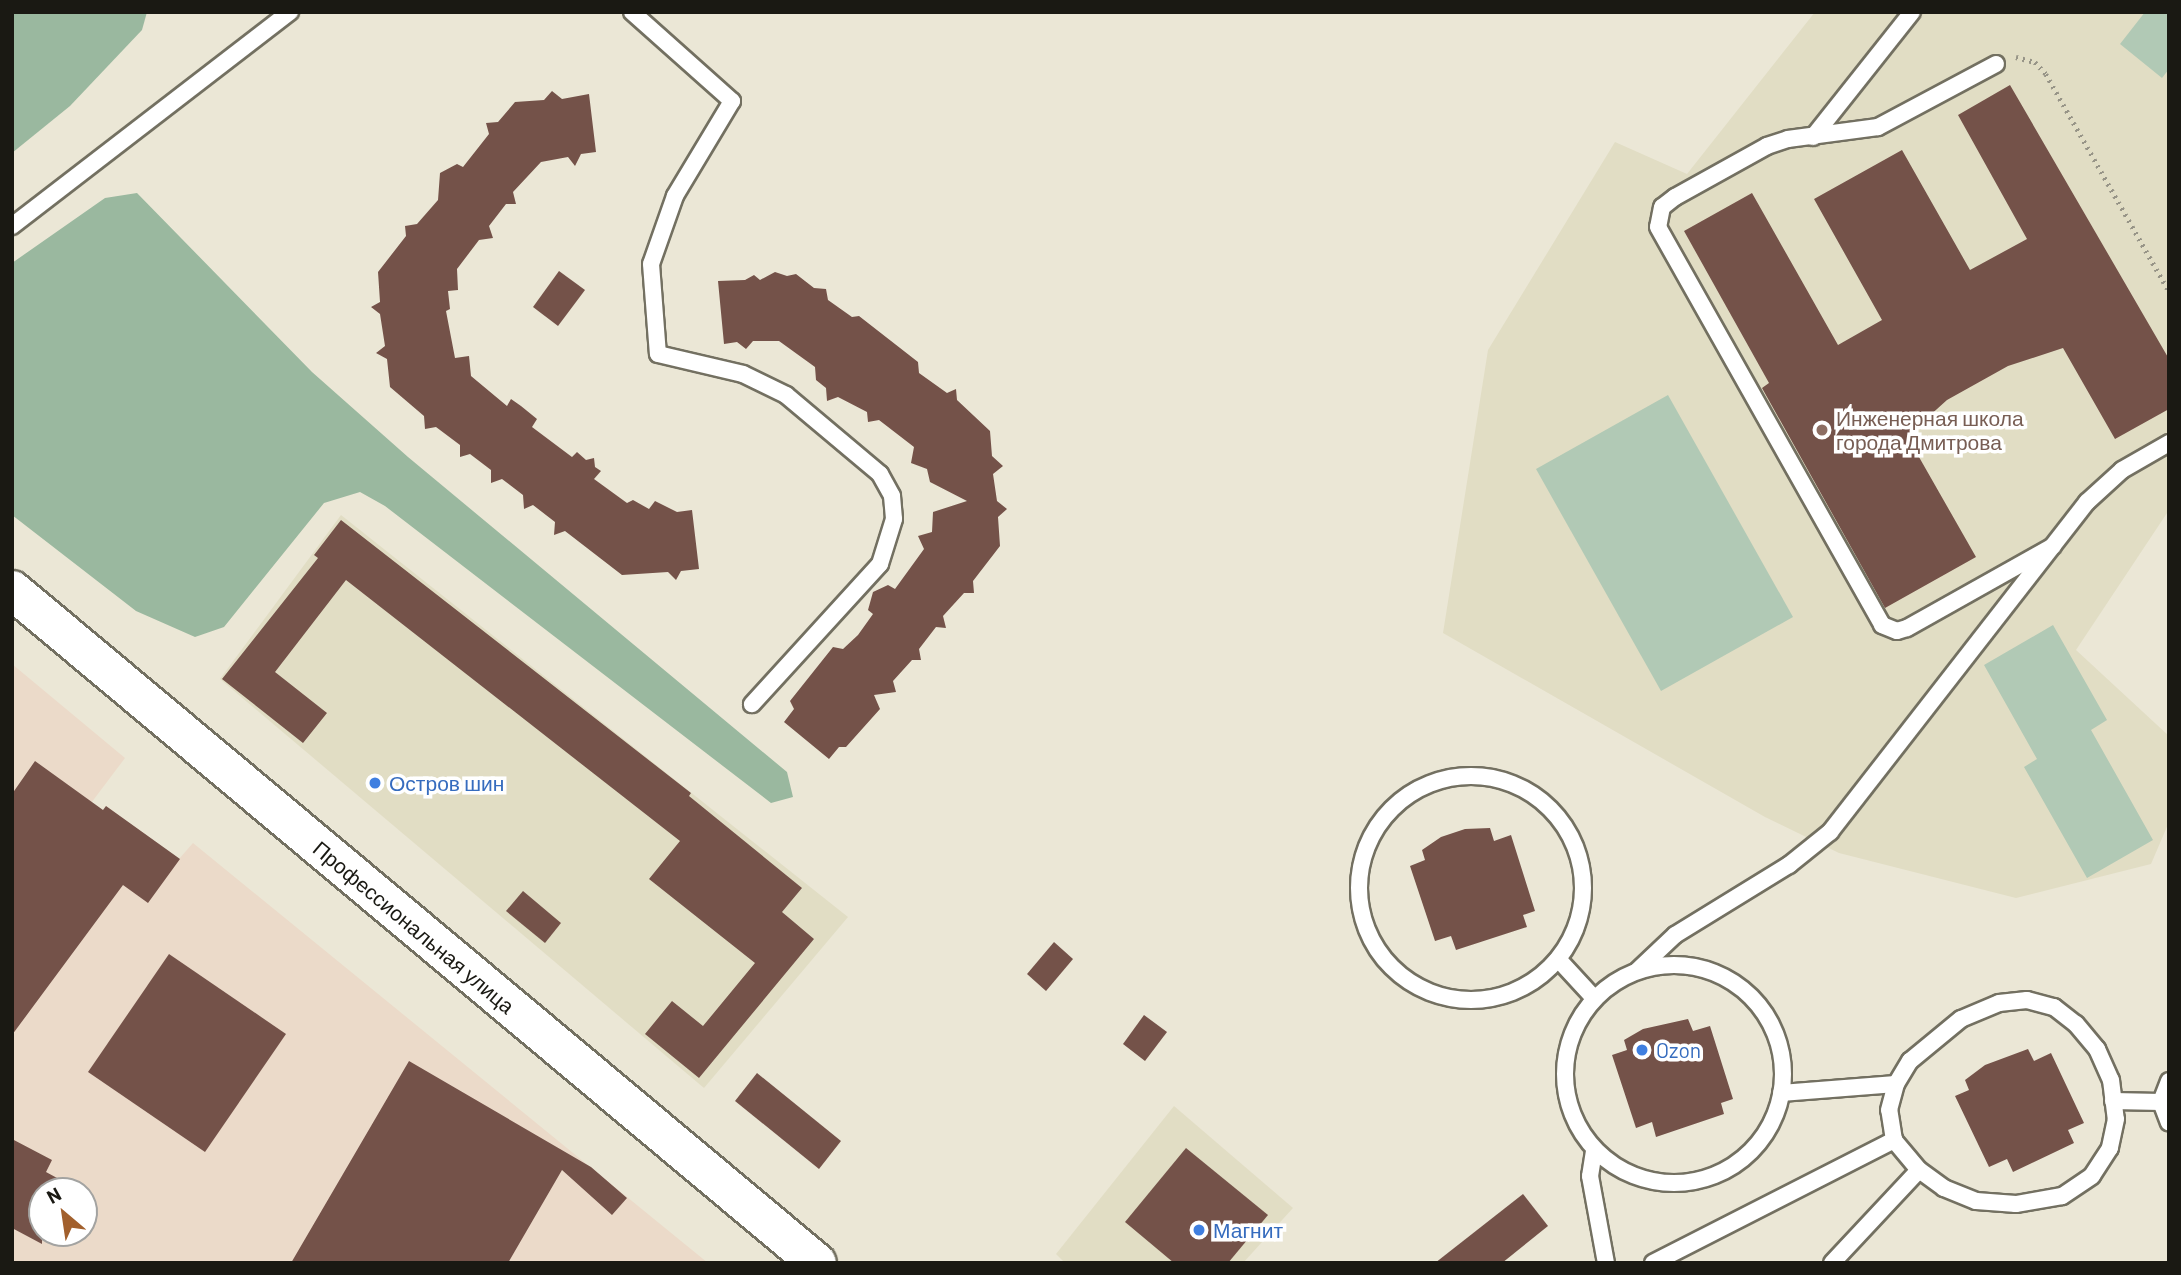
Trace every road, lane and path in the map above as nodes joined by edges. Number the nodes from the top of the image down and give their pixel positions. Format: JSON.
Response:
{"nodes":[{"id":1,"x":290,"y":12,"type":"edge"},
{"id":2,"x":632,"y":12,"type":"edge"},
{"id":3,"x":1912,"y":12,"type":"edge"},
{"id":4,"x":1996,"y":64,"type":"joint"},
{"id":5,"x":1813,"y":137,"type":"junction"},
{"id":6,"x":12,"y":226,"type":"edge"},
{"id":7,"x":2169,"y":291,"type":"edge"},
{"id":8,"x":2169,"y":443,"type":"edge"},
{"id":9,"x":2053,"y":546,"type":"junction"},
{"id":10,"x":12,"y":590,"type":"edge"},
{"id":11,"x":752,"y":704,"type":"dead end"},
{"id":12,"x":1558,"y":959,"type":"junction"},
{"id":13,"x":1638,"y":970,"type":"junction"},
{"id":14,"x":1594,"y":998,"type":"junction"},
{"id":15,"x":2169,"y":1081,"type":"edge"},
{"id":16,"x":1896,"y":1084,"type":"junction"},
{"id":17,"x":1782,"y":1093,"type":"junction"},
{"id":18,"x":2113,"y":1101,"type":"junction"},
{"id":19,"x":2161,"y":1102,"type":"junction"},
{"id":20,"x":2169,"y":1123,"type":"edge"},
{"id":21,"x":1894,"y":1140,"type":"junction"},
{"id":22,"x":1594,"y":1151,"type":"junction"},
{"id":23,"x":1919,"y":1170,"type":"junction"},
{"id":24,"x":1660,"y":1262,"type":"edge"},
{"id":25,"x":817,"y":1263,"type":"edge"},
{"id":26,"x":1606,"y":1263,"type":"edge"},
{"id":27,"x":1832,"y":1263,"type":"edge"}],
"edges":[{"from":1,"to":6,"type":"lane"},
{"from":2,"to":11,"type":"lane"},
{"from":3,"to":5,"type":"lane"},
{"from":4,"to":5,"type":"lane"},
{"from":4,"to":7,"type":"path"},
{"from":5,"to":9,"type":"lane"},
{"from":8,"to":9,"type":"lane"},
{"from":9,"to":13,"type":"lane"},
{"from":10,"to":25,"type":"main road","name":"Профессиональная улица"},
{"from":12,"to":12,"type":"lane"},
{"from":12,"to":14,"type":"lane"},
{"from":13,"to":14,"type":"lane"},
{"from":13,"to":17,"type":"lane"},
{"from":14,"to":22,"type":"lane"},
{"from":15,"to":19,"type":"lane"},
{"from":16,"to":17,"type":"lane"},
{"from":16,"to":18,"type":"lane"},
{"from":16,"to":21,"type":"lane"},
{"from":17,"to":22,"type":"lane"},
{"from":18,"to":19,"type":"lane"},
{"from":18,"to":23,"type":"lane"},
{"from":19,"to":20,"type":"lane"},
{"from":21,"to":23,"type":"lane"},
{"from":21,"to":24,"type":"lane"},
{"from":22,"to":26,"type":"lane"},
{"from":23,"to":27,"type":"lane"}]}
